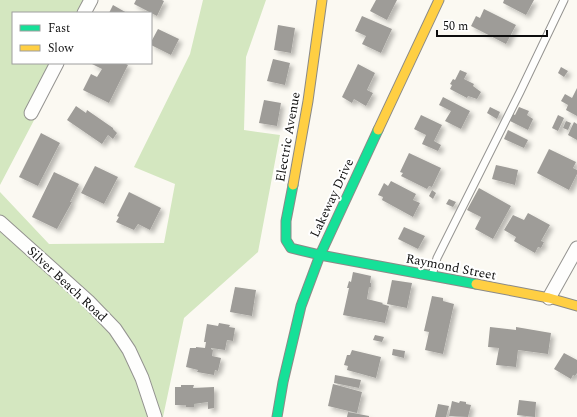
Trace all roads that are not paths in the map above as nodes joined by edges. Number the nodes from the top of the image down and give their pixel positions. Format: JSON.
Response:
{"nodes":[{"id":1,"x":91,"y":0,"type":"edge"},
{"id":2,"x":322,"y":0,"type":"edge"},
{"id":3,"x":439,"y":0,"type":"edge"},
{"id":4,"x":564,"y":0,"type":"edge"},
{"id":5,"x":85,"y":12,"type":"edge"},
{"id":6,"x":57,"y":64,"type":"edge"},
{"id":7,"x":31,"y":113,"type":"dead end"},
{"id":8,"x":0,"y":222,"type":"edge"},
{"id":9,"x":577,"y":248,"type":"edge"},
{"id":10,"x":320,"y":255,"type":"junction"},
{"id":11,"x":432,"y":276,"type":"junction"},
{"id":12,"x":549,"y":298,"type":"junction"},
{"id":13,"x":577,"y":306,"type":"edge"},
{"id":14,"x":155,"y":417,"type":"edge"},
{"id":15,"x":277,"y":417,"type":"edge"}],
"edges":[{"from":1,"to":5,"type":"street"},
{"from":2,"to":10,"type":"main road","name":"Electric Avenue"},
{"from":3,"to":10,"type":"main road","name":"Lakeway Drive"},
{"from":4,"to":11,"type":"lane"},
{"from":6,"to":7,"type":"street"},
{"from":8,"to":14,"type":"street","name":"Silver Beach Road"},
{"from":9,"to":12,"type":"street"},
{"from":10,"to":11,"type":"main road","name":"Raymond Street"},
{"from":10,"to":15,"type":"main road","name":"Lakeway Drive"},
{"from":11,"to":12,"type":"main road","name":"Raymond Street"},
{"from":12,"to":13,"type":"main road","name":"Raymond Street"}]}
